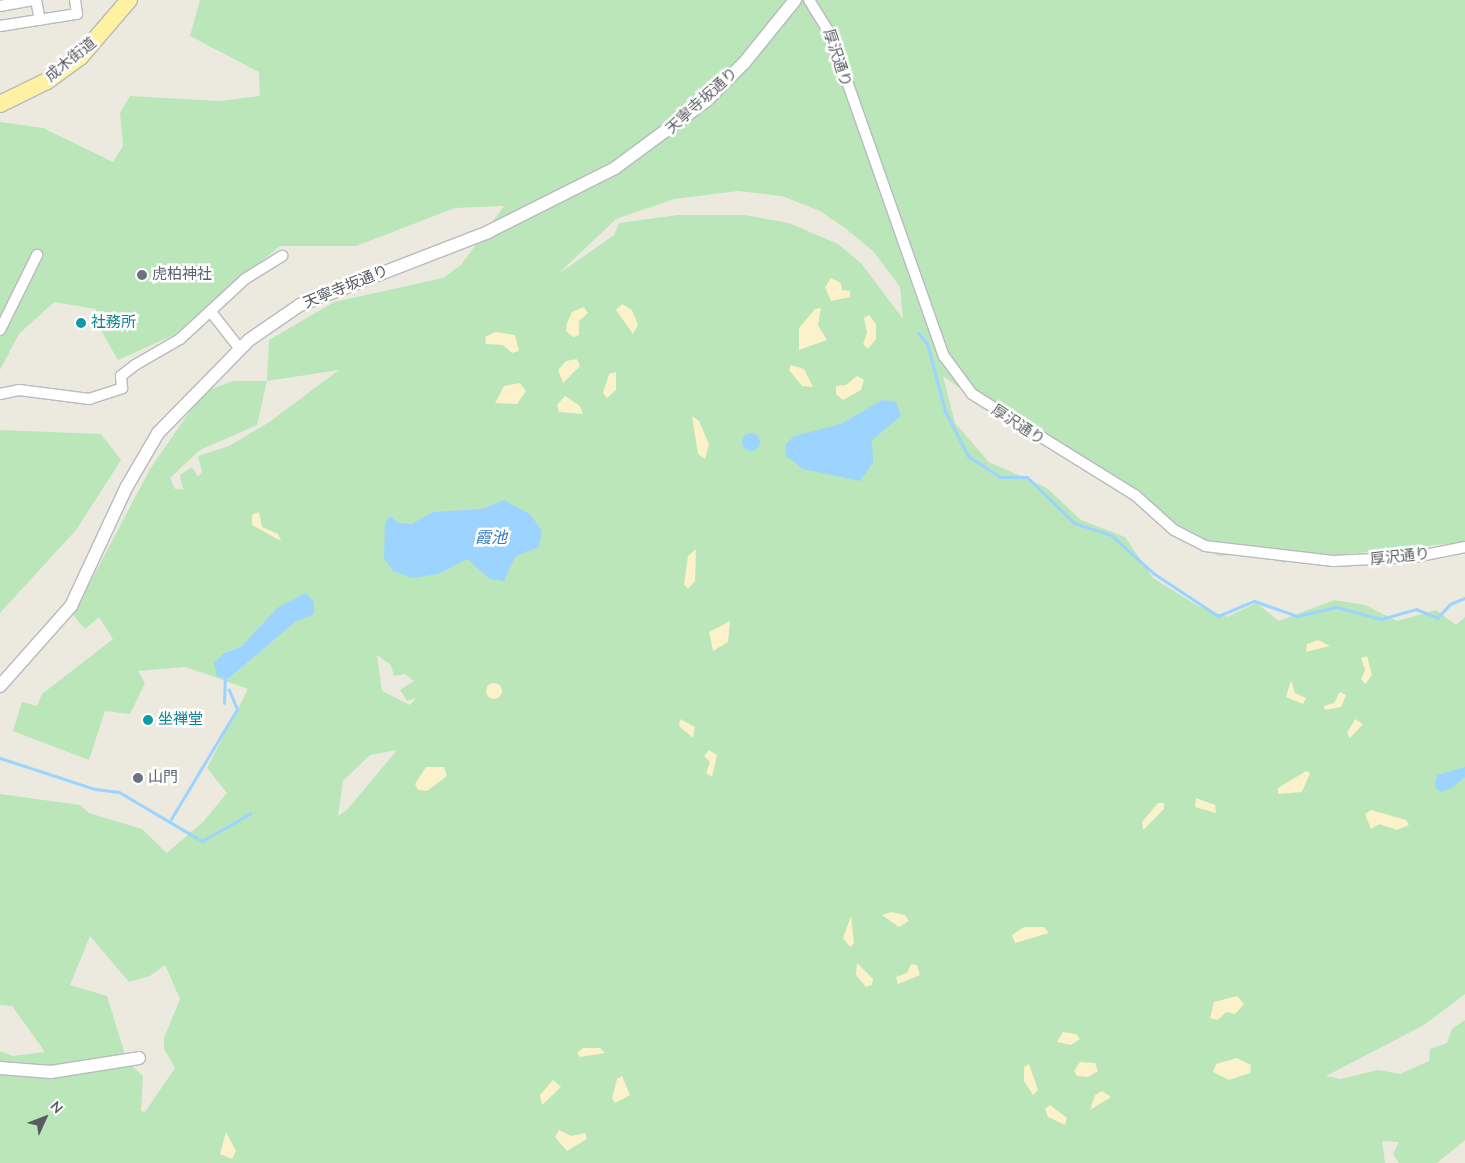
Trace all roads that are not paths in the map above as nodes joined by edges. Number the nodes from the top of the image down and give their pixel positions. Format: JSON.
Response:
{"nodes":[{"id":1,"x":34,"y":0,"type":"edge"},
{"id":2,"x":75,"y":0,"type":"edge"},
{"id":3,"x":129,"y":0,"type":"edge"},
{"id":4,"x":795,"y":0,"type":"edge"},
{"id":5,"x":809,"y":0,"type":"edge"},
{"id":6,"x":0,"y":6,"type":"edge"},
{"id":7,"x":40,"y":20,"type":"junction"},
{"id":8,"x":0,"y":26,"type":"edge"},
{"id":9,"x":0,"y":104,"type":"edge"},
{"id":10,"x":37,"y":255,"type":"dead end"},
{"id":11,"x":282,"y":256,"type":"dead end"},
{"id":12,"x":211,"y":312,"type":"junction"},
{"id":13,"x":0,"y":330,"type":"edge"},
{"id":14,"x":240,"y":349,"type":"junction"},
{"id":15,"x":0,"y":394,"type":"edge"},
{"id":16,"x":1465,"y":547,"type":"edge"},
{"id":17,"x":0,"y":686,"type":"edge"},
{"id":18,"x":139,"y":1058,"type":"dead end"},
{"id":19,"x":0,"y":1068,"type":"edge"}],
"edges":[{"from":1,"to":6,"type":"street"},
{"from":1,"to":7,"type":"street"},
{"from":2,"to":7,"type":"street"},
{"from":3,"to":9,"type":"main road","name":"成木街道"},
{"from":4,"to":14,"type":"street","name":"天寧寺坂通り"},
{"from":5,"to":16,"type":"street","name":"厚沢通り"},
{"from":7,"to":8,"type":"street"},
{"from":10,"to":13,"type":"street"},
{"from":11,"to":12,"type":"street"},
{"from":12,"to":14,"type":"street"},
{"from":12,"to":15,"type":"street"},
{"from":14,"to":17,"type":"street","name":"天寧寺坂通り"},
{"from":18,"to":19,"type":"street"}]}
